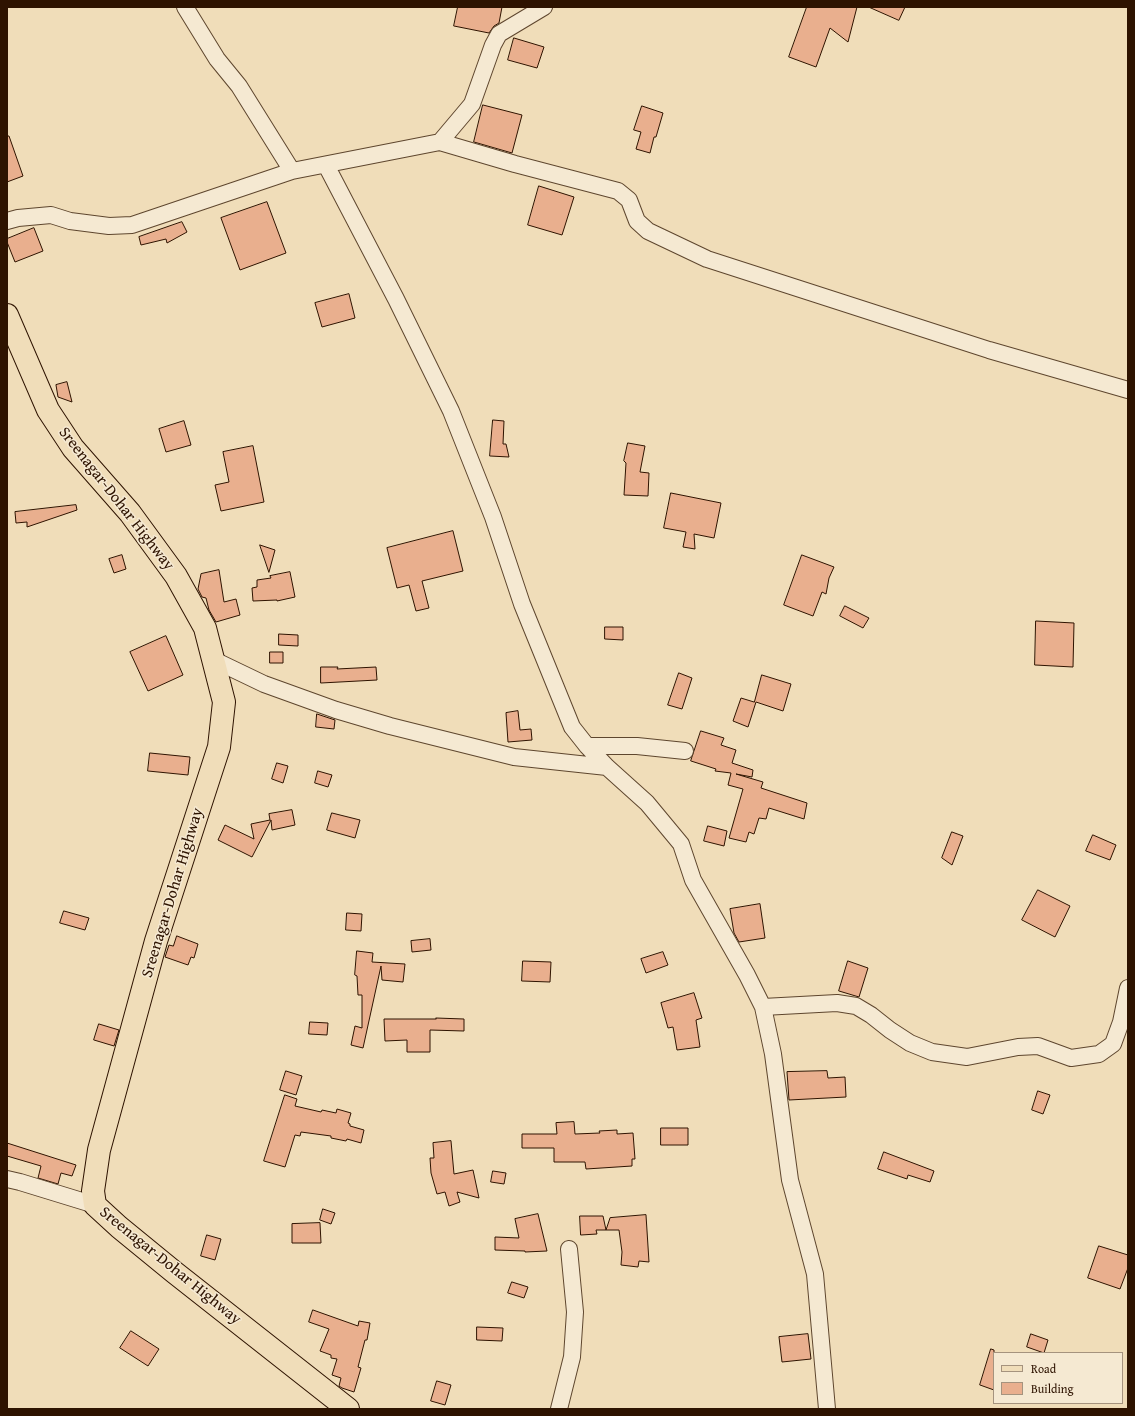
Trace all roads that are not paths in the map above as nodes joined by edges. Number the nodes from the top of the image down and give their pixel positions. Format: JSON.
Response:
{"nodes":[{"id":1,"x":185,"y":7,"type":"edge"},
{"id":2,"x":544,"y":7,"type":"edge"},
{"id":3,"x":440,"y":142,"type":"junction"},
{"id":4,"x":326,"y":165,"type":"junction"},
{"id":5,"x":292,"y":171,"type":"junction"},
{"id":6,"x":7,"y":221,"type":"edge"},
{"id":7,"x":7,"y":315,"type":"edge"},
{"id":8,"x":1128,"y":390,"type":"edge"},
{"id":9,"x":214,"y":660,"type":"junction"},
{"id":10,"x":587,"y":746,"type":"junction"},
{"id":11,"x":685,"y":751,"type":"dead end"},
{"id":12,"x":607,"y":767,"type":"junction"},
{"id":13,"x":1128,"y":988,"type":"edge"},
{"id":14,"x":763,"y":1007,"type":"junction"},
{"id":15,"x":7,"y":1179,"type":"edge"},
{"id":16,"x":96,"y":1205,"type":"junction"},
{"id":17,"x":569,"y":1248,"type":"dead end"},
{"id":18,"x":348,"y":1409,"type":"edge"},
{"id":19,"x":559,"y":1409,"type":"edge"},
{"id":20,"x":828,"y":1409,"type":"edge"}],
"edges":[{"from":1,"to":5,"type":"street"},
{"from":2,"to":3,"type":"street"},
{"from":3,"to":4,"type":"street"},
{"from":3,"to":8,"type":"street"},
{"from":4,"to":5,"type":"street"},
{"from":4,"to":10,"type":"street"},
{"from":5,"to":6,"type":"street"},
{"from":7,"to":9,"type":"main road","name":"Sreenagar-Dohar Highway"},
{"from":9,"to":12,"type":"street"},
{"from":9,"to":16,"type":"main road","name":"Sreenagar-Dohar Highway"},
{"from":10,"to":11,"type":"street"},
{"from":10,"to":12,"type":"street"},
{"from":12,"to":14,"type":"street"},
{"from":13,"to":14,"type":"street"},
{"from":14,"to":20,"type":"street"},
{"from":15,"to":16,"type":"street"},
{"from":16,"to":18,"type":"main road","name":"Sreenagar-Dohar Highway"},
{"from":17,"to":19,"type":"street"}]}
